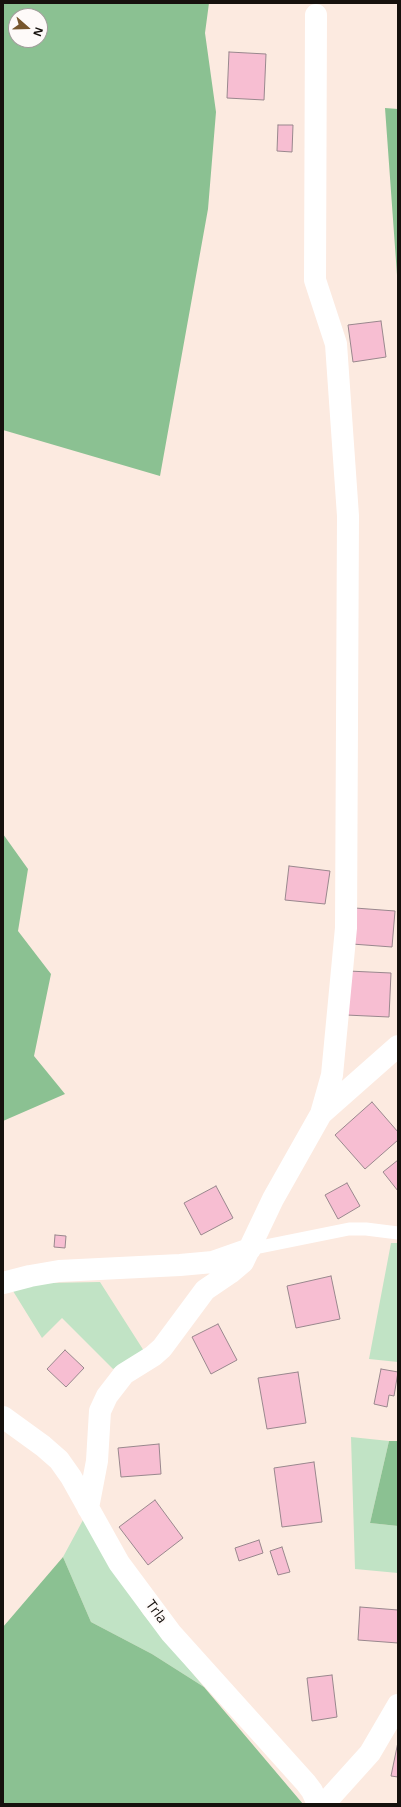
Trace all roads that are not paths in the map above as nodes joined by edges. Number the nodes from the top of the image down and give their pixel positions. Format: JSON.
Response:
{"nodes":[{"id":1,"x":316,"y":15,"type":"dead end"},
{"id":2,"x":398,"y":1046,"type":"edge"},
{"id":3,"x":321,"y":1114,"type":"junction"},
{"id":4,"x":398,"y":1233,"type":"edge"},
{"id":5,"x":250,"y":1249,"type":"junction"},
{"id":6,"x":3,"y":1283,"type":"edge"},
{"id":7,"x":3,"y":1417,"type":"edge"},
{"id":8,"x":88,"y":1508,"type":"junction"},
{"id":9,"x":398,"y":1705,"type":"edge"},
{"id":10,"x":318,"y":1804,"type":"edge"},
{"id":11,"x":324,"y":1804,"type":"edge"}],
"edges":[{"from":1,"to":3,"type":"street"},
{"from":2,"to":3,"type":"street"},
{"from":3,"to":5,"type":"street"},
{"from":4,"to":5,"type":"lane"},
{"from":5,"to":6,"type":"street"},
{"from":5,"to":8,"type":"street"},
{"from":7,"to":8,"type":"street","name":"Trla"},
{"from":8,"to":10,"type":"street","name":"Trla"},
{"from":9,"to":11,"type":"street"}]}
